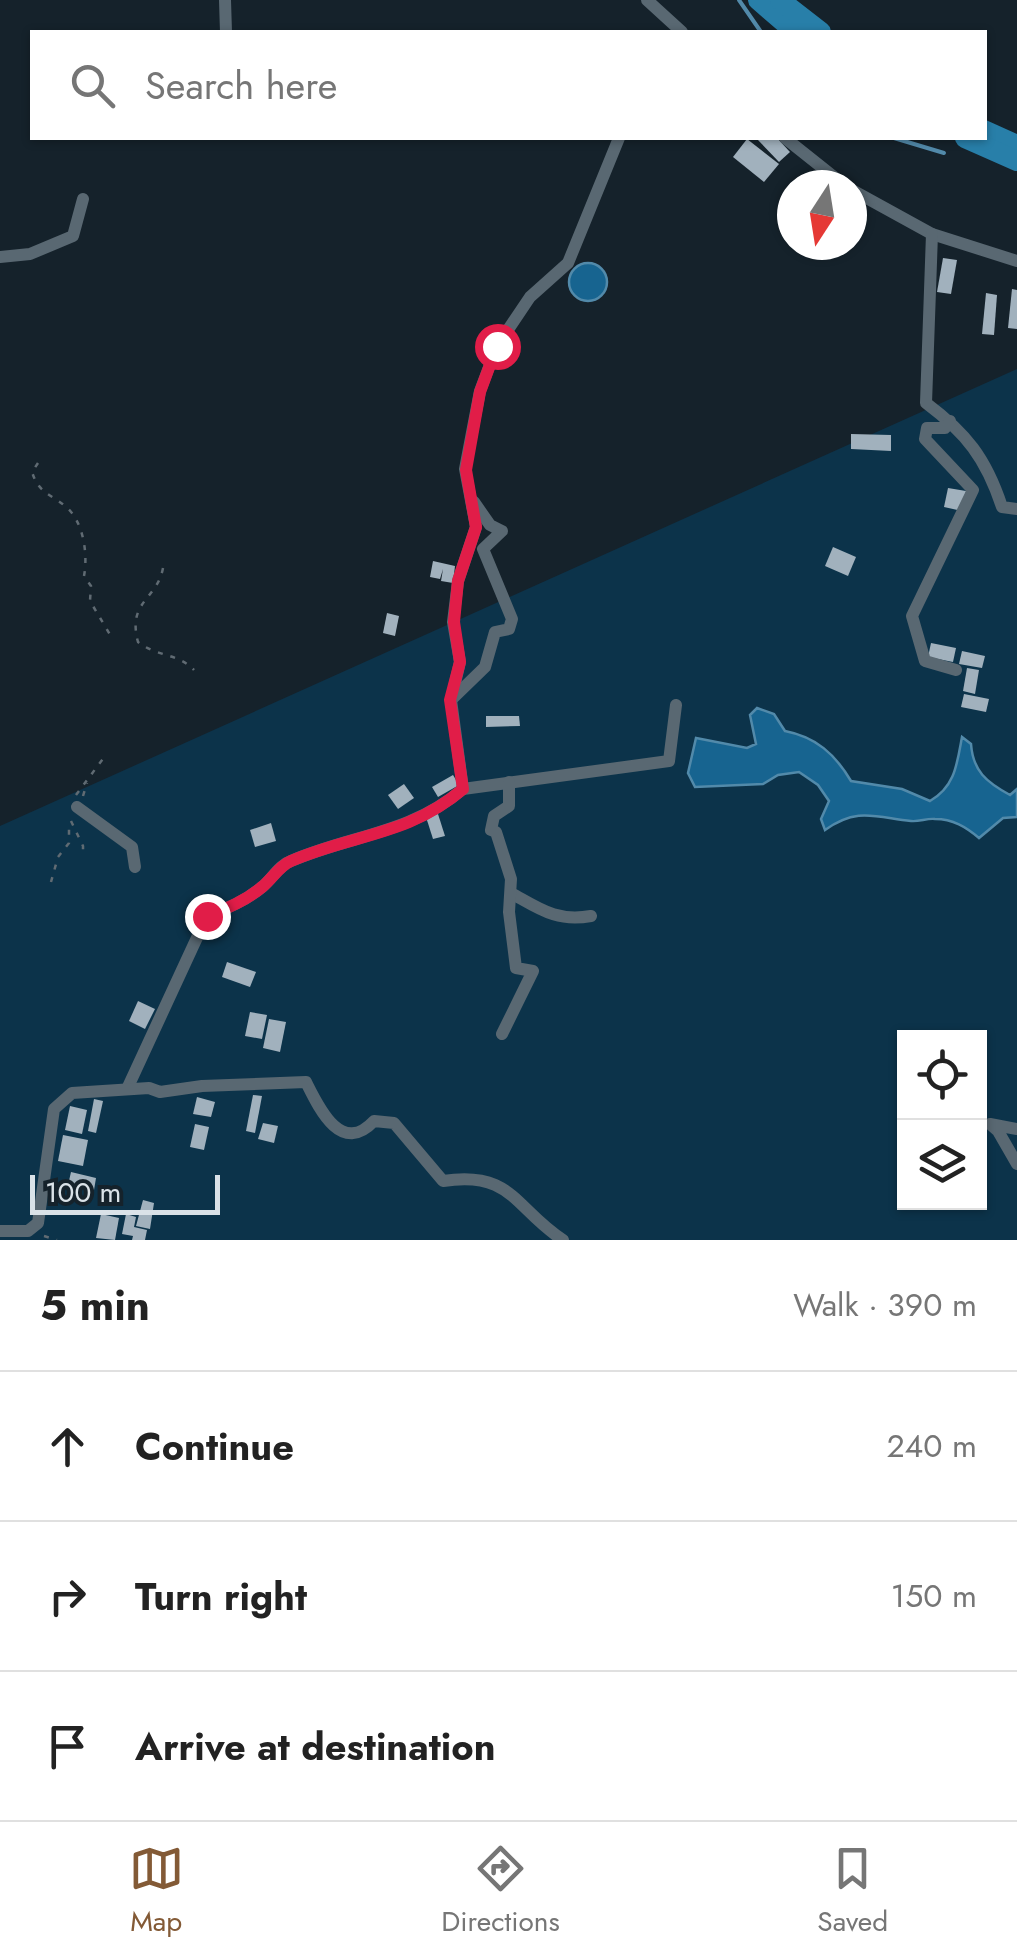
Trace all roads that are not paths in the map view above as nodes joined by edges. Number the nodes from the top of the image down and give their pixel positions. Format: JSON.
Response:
{"nodes":[{"id":1,"x":225,"y":0,"type":"edge"},
{"id":2,"x":647,"y":0,"type":"edge"},
{"id":3,"x":758,"y":0,"type":"edge"},
{"id":4,"x":780,"y":0,"type":"edge"},
{"id":5,"x":226,"y":30,"type":"edge"},
{"id":6,"x":679,"y":30,"type":"edge"},
{"id":7,"x":793,"y":30,"type":"edge"},
{"id":8,"x":818,"y":30,"type":"edge"},
{"id":9,"x":987,"y":131,"type":"edge"},
{"id":10,"x":619,"y":140,"type":"edge"},
{"id":11,"x":788,"y":140,"type":"edge"},
{"id":12,"x":969,"y":140,"type":"edge"},
{"id":13,"x":1017,"y":145,"type":"edge"},
{"id":14,"x":1017,"y":162,"type":"edge"},
{"id":15,"x":825,"y":170,"type":"edge"},
{"id":16,"x":867,"y":198,"type":"edge"},
{"id":17,"x":84,"y":200,"type":"dead end"},
{"id":18,"x":932,"y":234,"type":"junction"},
{"id":19,"x":0,"y":256,"type":"edge"},
{"id":20,"x":1017,"y":261,"type":"edge"},
{"id":21,"x":950,"y":421,"type":"junction"},
{"id":22,"x":470,"y":496,"type":"junction"},
{"id":23,"x":1017,"y":509,"type":"edge"},
{"id":24,"x":956,"y":670,"type":"dead end"},
{"id":25,"x":450,"y":700,"type":"junction"},
{"id":26,"x":676,"y":704,"type":"dead end"},
{"id":27,"x":509,"y":782,"type":"junction"},
{"id":28,"x":463,"y":789,"type":"junction"},
{"id":29,"x":76,"y":801,"type":"road end"},
{"id":30,"x":135,"y":867,"type":"dead end"},
{"id":31,"x":510,"y":893,"type":"junction"},
{"id":32,"x":592,"y":916,"type":"dead end"},
{"id":33,"x":502,"y":1034,"type":"dead end"},
{"id":34,"x":127,"y":1089,"type":"junction"},
{"id":35,"x":1017,"y":1129,"type":"edge"},
{"id":36,"x":1017,"y":1164,"type":"edge"},
{"id":37,"x":0,"y":1231,"type":"edge"},
{"id":38,"x":564,"y":1240,"type":"edge"}],
"edges":[{"from":1,"to":5,"type":"street"},
{"from":2,"to":6,"type":"street"},
{"from":3,"to":7,"type":"main road"},
{"from":4,"to":8,"type":"main road"},
{"from":9,"to":13,"type":"main road"},
{"from":10,"to":22,"type":"street"},
{"from":11,"to":15,"type":"street"},
{"from":12,"to":14,"type":"main road"},
{"from":16,"to":18,"type":"street"},
{"from":17,"to":19,"type":"street"},
{"from":18,"to":20,"type":"street"},
{"from":18,"to":21,"type":"street"},
{"from":21,"to":23,"type":"street"},
{"from":21,"to":24,"type":"street"},
{"from":22,"to":25,"type":"street"},
{"from":22,"to":25,"type":"street"},
{"from":25,"to":28,"type":"street"},
{"from":26,"to":27,"type":"street"},
{"from":27,"to":28,"type":"street"},
{"from":27,"to":31,"type":"street"},
{"from":28,"to":34,"type":"street"},
{"from":29,"to":30,"type":"street"},
{"from":31,"to":32,"type":"street"},
{"from":31,"to":33,"type":"street"},
{"from":34,"to":37,"type":"street"},
{"from":34,"to":38,"type":"street"},
{"from":35,"to":36,"type":"street"}]}
